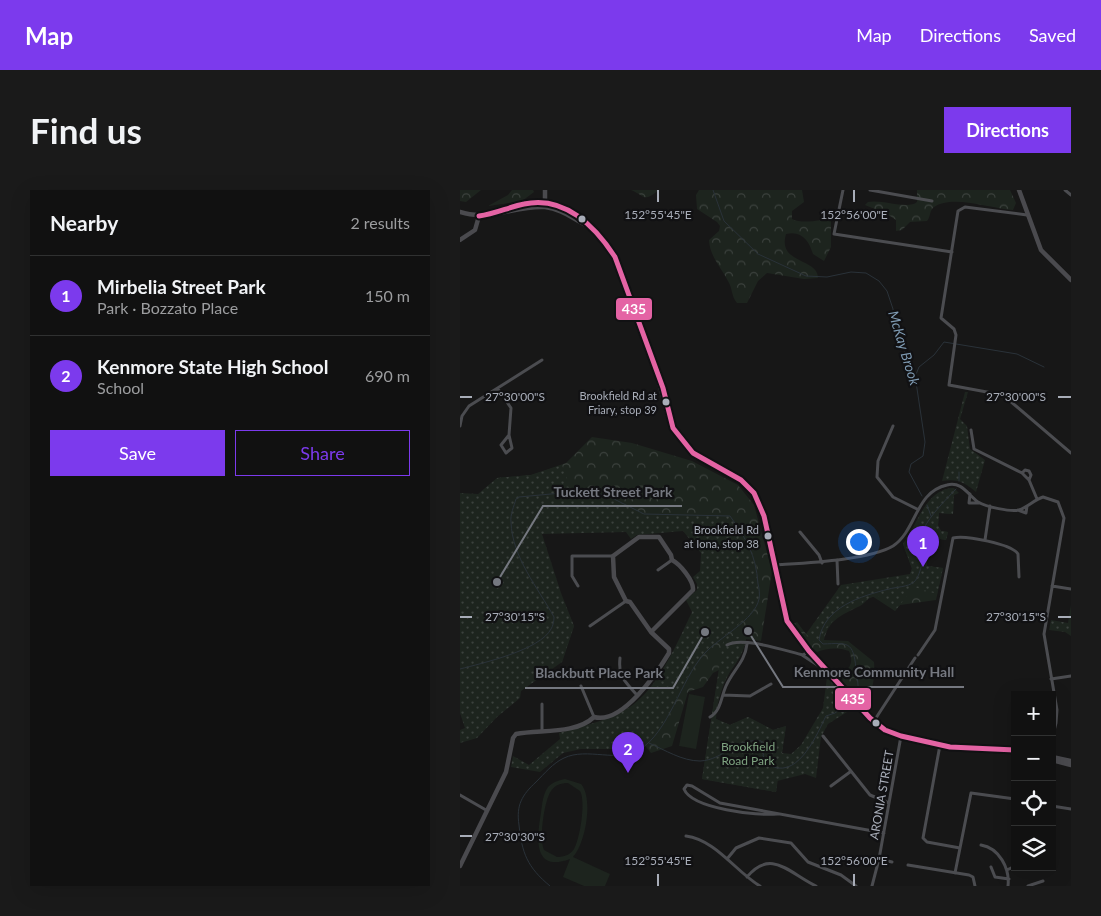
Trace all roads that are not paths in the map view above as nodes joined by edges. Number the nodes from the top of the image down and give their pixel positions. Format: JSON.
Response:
{"nodes":[{"id":1,"x":545,"y":190,"type":"edge"},
{"id":2,"x":843,"y":190,"type":"edge"},
{"id":3,"x":870,"y":190,"type":"edge"},
{"id":4,"x":1019,"y":190,"type":"edge"},
{"id":5,"x":1065,"y":190,"type":"edge"},
{"id":6,"x":1071,"y":194,"type":"edge"},
{"id":7,"x":932,"y":201,"type":"dead end"},
{"id":8,"x":545,"y":205,"type":"junction"},
{"id":9,"x":460,"y":212,"type":"edge"},
{"id":10,"x":1026,"y":215,"type":"junction"},
{"id":11,"x":479,"y":216,"type":"junction"},
{"id":12,"x":460,"y":240,"type":"edge"},
{"id":13,"x":952,"y":252,"type":"junction"},
{"id":14,"x":1071,"y":280,"type":"edge"},
{"id":15,"x":542,"y":360,"type":"dead end"},
{"id":16,"x":498,"y":389,"type":"junction"},
{"id":17,"x":460,"y":426,"type":"edge"},
{"id":18,"x":893,"y":426,"type":"dead end"},
{"id":19,"x":971,"y":430,"type":"dead end"},
{"id":20,"x":509,"y":435,"type":"junction"},
{"id":21,"x":1071,"y":453,"type":"edge"},
{"id":22,"x":1022,"y":473,"type":"junction"},
{"id":23,"x":1028,"y":480,"type":"junction"},
{"id":24,"x":970,"y":494,"type":"junction"},
{"id":25,"x":1037,"y":499,"type":"junction"},
{"id":26,"x":979,"y":503,"type":"junction"},
{"id":27,"x":990,"y":506,"type":"junction"},
{"id":28,"x":918,"y":509,"type":"junction"},
{"id":29,"x":800,"y":532,"type":"dead end"},
{"id":30,"x":985,"y":540,"type":"junction"},
{"id":31,"x":613,"y":556,"type":"junction"},
{"id":32,"x":672,"y":560,"type":"junction"},
{"id":33,"x":837,"y":560,"type":"junction"},
{"id":34,"x":822,"y":562,"type":"junction"},
{"id":35,"x":776,"y":565,"type":"junction"},
{"id":36,"x":658,"y":570,"type":"dead end"},
{"id":37,"x":1019,"y":577,"type":"dead end"},
{"id":38,"x":838,"y":584,"type":"dead end"},
{"id":39,"x":578,"y":586,"type":"dead end"},
{"id":40,"x":1052,"y":586,"type":"junction"},
{"id":41,"x":1071,"y":589,"type":"edge"},
{"id":42,"x":626,"y":600,"type":"junction"},
{"id":43,"x":590,"y":626,"type":"dead end"},
{"id":44,"x":651,"y":632,"type":"junction"},
{"id":45,"x":727,"y":644,"type":"dead end"},
{"id":46,"x":747,"y":644,"type":"junction"},
{"id":47,"x":809,"y":651,"type":"junction"},
{"id":48,"x":801,"y":654,"type":"junction"},
{"id":49,"x":620,"y":658,"type":"dead end"},
{"id":50,"x":827,"y":671,"type":"junction"},
{"id":51,"x":1071,"y":676,"type":"edge"},
{"id":52,"x":1051,"y":679,"type":"junction"},
{"id":53,"x":771,"y":684,"type":"dead end"},
{"id":54,"x":581,"y":686,"type":"dead end"},
{"id":55,"x":1052,"y":691,"type":"edge"},
{"id":56,"x":636,"y":694,"type":"junction"},
{"id":57,"x":723,"y":695,"type":"junction"},
{"id":58,"x":542,"y":704,"type":"dead end"},
{"id":59,"x":594,"y":717,"type":"junction"},
{"id":60,"x":710,"y":717,"type":"dead end"},
{"id":61,"x":873,"y":721,"type":"junction"},
{"id":62,"x":542,"y":730,"type":"junction"},
{"id":63,"x":824,"y":736,"type":"dead end"},
{"id":64,"x":901,"y":736,"type":"junction"},
{"id":65,"x":940,"y":745,"type":"junction"},
{"id":66,"x":1011,"y":750,"type":"edge"},
{"id":67,"x":1056,"y":760,"type":"edge"},
{"id":68,"x":1071,"y":763,"type":"edge"},
{"id":69,"x":850,"y":772,"type":"junction"},
{"id":70,"x":831,"y":786,"type":"dead end"},
{"id":71,"x":460,"y":794,"type":"edge"},
{"id":72,"x":1011,"y":799,"type":"edge"},
{"id":73,"x":889,"y":804,"type":"junction"},
{"id":74,"x":1056,"y":807,"type":"edge"},
{"id":75,"x":1071,"y":809,"type":"edge"},
{"id":76,"x":486,"y":810,"type":"junction"},
{"id":77,"x":777,"y":814,"type":"junction"},
{"id":78,"x":884,"y":833,"type":"junction"},
{"id":79,"x":686,"y":836,"type":"dead end"},
{"id":80,"x":981,"y":845,"type":"dead end"},
{"id":81,"x":960,"y":848,"type":"junction"},
{"id":82,"x":727,"y":859,"type":"junction"},
{"id":83,"x":879,"y":859,"type":"junction"},
{"id":84,"x":892,"y":862,"type":"dead end"},
{"id":85,"x":908,"y":865,"type":"dead end"},
{"id":86,"x":460,"y":866,"type":"edge"},
{"id":87,"x":991,"y":867,"type":"dead end"},
{"id":88,"x":1011,"y":868,"type":"edge"},
{"id":89,"x":1007,"y":870,"type":"junction"},
{"id":90,"x":956,"y":873,"type":"junction"},
{"id":91,"x":747,"y":877,"type":"junction"},
{"id":92,"x":1008,"y":879,"type":"junction"},
{"id":93,"x":1043,"y":881,"type":"dead end"},
{"id":94,"x":760,"y":886,"type":"edge"},
{"id":95,"x":816,"y":886,"type":"edge"},
{"id":96,"x":856,"y":886,"type":"edge"},
{"id":97,"x":872,"y":886,"type":"edge"},
{"id":98,"x":976,"y":886,"type":"edge"},
{"id":99,"x":1008,"y":886,"type":"edge"},
{"id":100,"x":1028,"y":886,"type":"edge"}],
"edges":[{"from":1,"to":8,"type":"main road"},
{"from":2,"to":13,"type":"street"},
{"from":3,"to":7,"type":"street"},
{"from":4,"to":10,"type":"main road"},
{"from":5,"to":6,"type":"street"},
{"from":8,"to":11,"type":"main road"},
{"from":8,"to":35,"type":"main road"},
{"from":9,"to":11,"type":"main road"},
{"from":10,"to":13,"type":"street"},
{"from":10,"to":14,"type":"main road"},
{"from":11,"to":12,"type":"main road"},
{"from":13,"to":21,"type":"street"},
{"from":15,"to":16,"type":"street"},
{"from":16,"to":17,"type":"street"},
{"from":16,"to":20,"type":"street"},
{"from":18,"to":28,"type":"street"},
{"from":19,"to":22,"type":"street"},
{"from":20,"to":20,"type":"street"},
{"from":22,"to":23,"type":"street"},
{"from":22,"to":23,"type":"street"},
{"from":23,"to":25,"type":"street"},
{"from":24,"to":26,"type":"street"},
{"from":24,"to":26,"type":"street"},
{"from":24,"to":28,"type":"street"},
{"from":25,"to":27,"type":"street"},
{"from":25,"to":40,"type":"street"},
{"from":26,"to":27,"type":"street"},
{"from":27,"to":30,"type":"street"},
{"from":28,"to":33,"type":"street"},
{"from":29,"to":34,"type":"street"},
{"from":30,"to":37,"type":"street"},
{"from":30,"to":61,"type":"street"},
{"from":31,"to":32,"type":"main road"},
{"from":31,"to":39,"type":"street"},
{"from":31,"to":42,"type":"main road"},
{"from":32,"to":36,"type":"street"},
{"from":32,"to":44,"type":"main road"},
{"from":33,"to":34,"type":"street"},
{"from":33,"to":38,"type":"street"},
{"from":34,"to":35,"type":"street"},
{"from":35,"to":47,"type":"main road"},
{"from":40,"to":41,"type":"street"},
{"from":40,"to":52,"type":"street"},
{"from":42,"to":43,"type":"street"},
{"from":42,"to":44,"type":"main road"},
{"from":44,"to":56,"type":"main road"},
{"from":45,"to":46,"type":"street"},
{"from":46,"to":48,"type":"street"},
{"from":46,"to":57,"type":"street"},
{"from":47,"to":48,"type":"street"},
{"from":47,"to":50,"type":"main road"},
{"from":48,"to":50,"type":"street"},
{"from":49,"to":56,"type":"street"},
{"from":50,"to":61,"type":"main road"},
{"from":51,"to":52,"type":"street"},
{"from":52,"to":55,"type":"street"},
{"from":53,"to":57,"type":"street"},
{"from":54,"to":59,"type":"street"},
{"from":56,"to":59,"type":"main road"},
{"from":57,"to":60,"type":"street"},
{"from":58,"to":62,"type":"street"},
{"from":59,"to":62,"type":"main road"},
{"from":61,"to":64,"type":"main road"},
{"from":62,"to":76,"type":"main road"},
{"from":63,"to":69,"type":"street"},
{"from":64,"to":65,"type":"main road"},
{"from":64,"to":73,"type":"street","name":"ARONIA STREET"},
{"from":65,"to":66,"type":"main road"},
{"from":65,"to":81,"type":"street"},
{"from":67,"to":68,"type":"main road"},
{"from":69,"to":70,"type":"street"},
{"from":69,"to":73,"type":"street"},
{"from":71,"to":76,"type":"street"},
{"from":72,"to":81,"type":"street"},
{"from":73,"to":78,"type":"street","name":"ARONIA STREET"},
{"from":74,"to":75,"type":"street"},
{"from":76,"to":86,"type":"main road"},
{"from":77,"to":77,"type":"street"},
{"from":77,"to":78,"type":"street"},
{"from":78,"to":83,"type":"street","name":"ARONIA STREET"},
{"from":79,"to":82,"type":"street"},
{"from":80,"to":89,"type":"street"},
{"from":81,"to":90,"type":"street"},
{"from":82,"to":91,"type":"street"},
{"from":82,"to":96,"type":"street"},
{"from":83,"to":84,"type":"street"},
{"from":83,"to":97,"type":"street","name":"ARONIA STREET"},
{"from":85,"to":90,"type":"street"},
{"from":87,"to":92,"type":"street"},
{"from":88,"to":89,"type":"street"},
{"from":89,"to":92,"type":"street"},
{"from":90,"to":98,"type":"street"},
{"from":91,"to":94,"type":"street"},
{"from":91,"to":95,"type":"street"},
{"from":92,"to":99,"type":"street"},
{"from":93,"to":100,"type":"street"}]}
